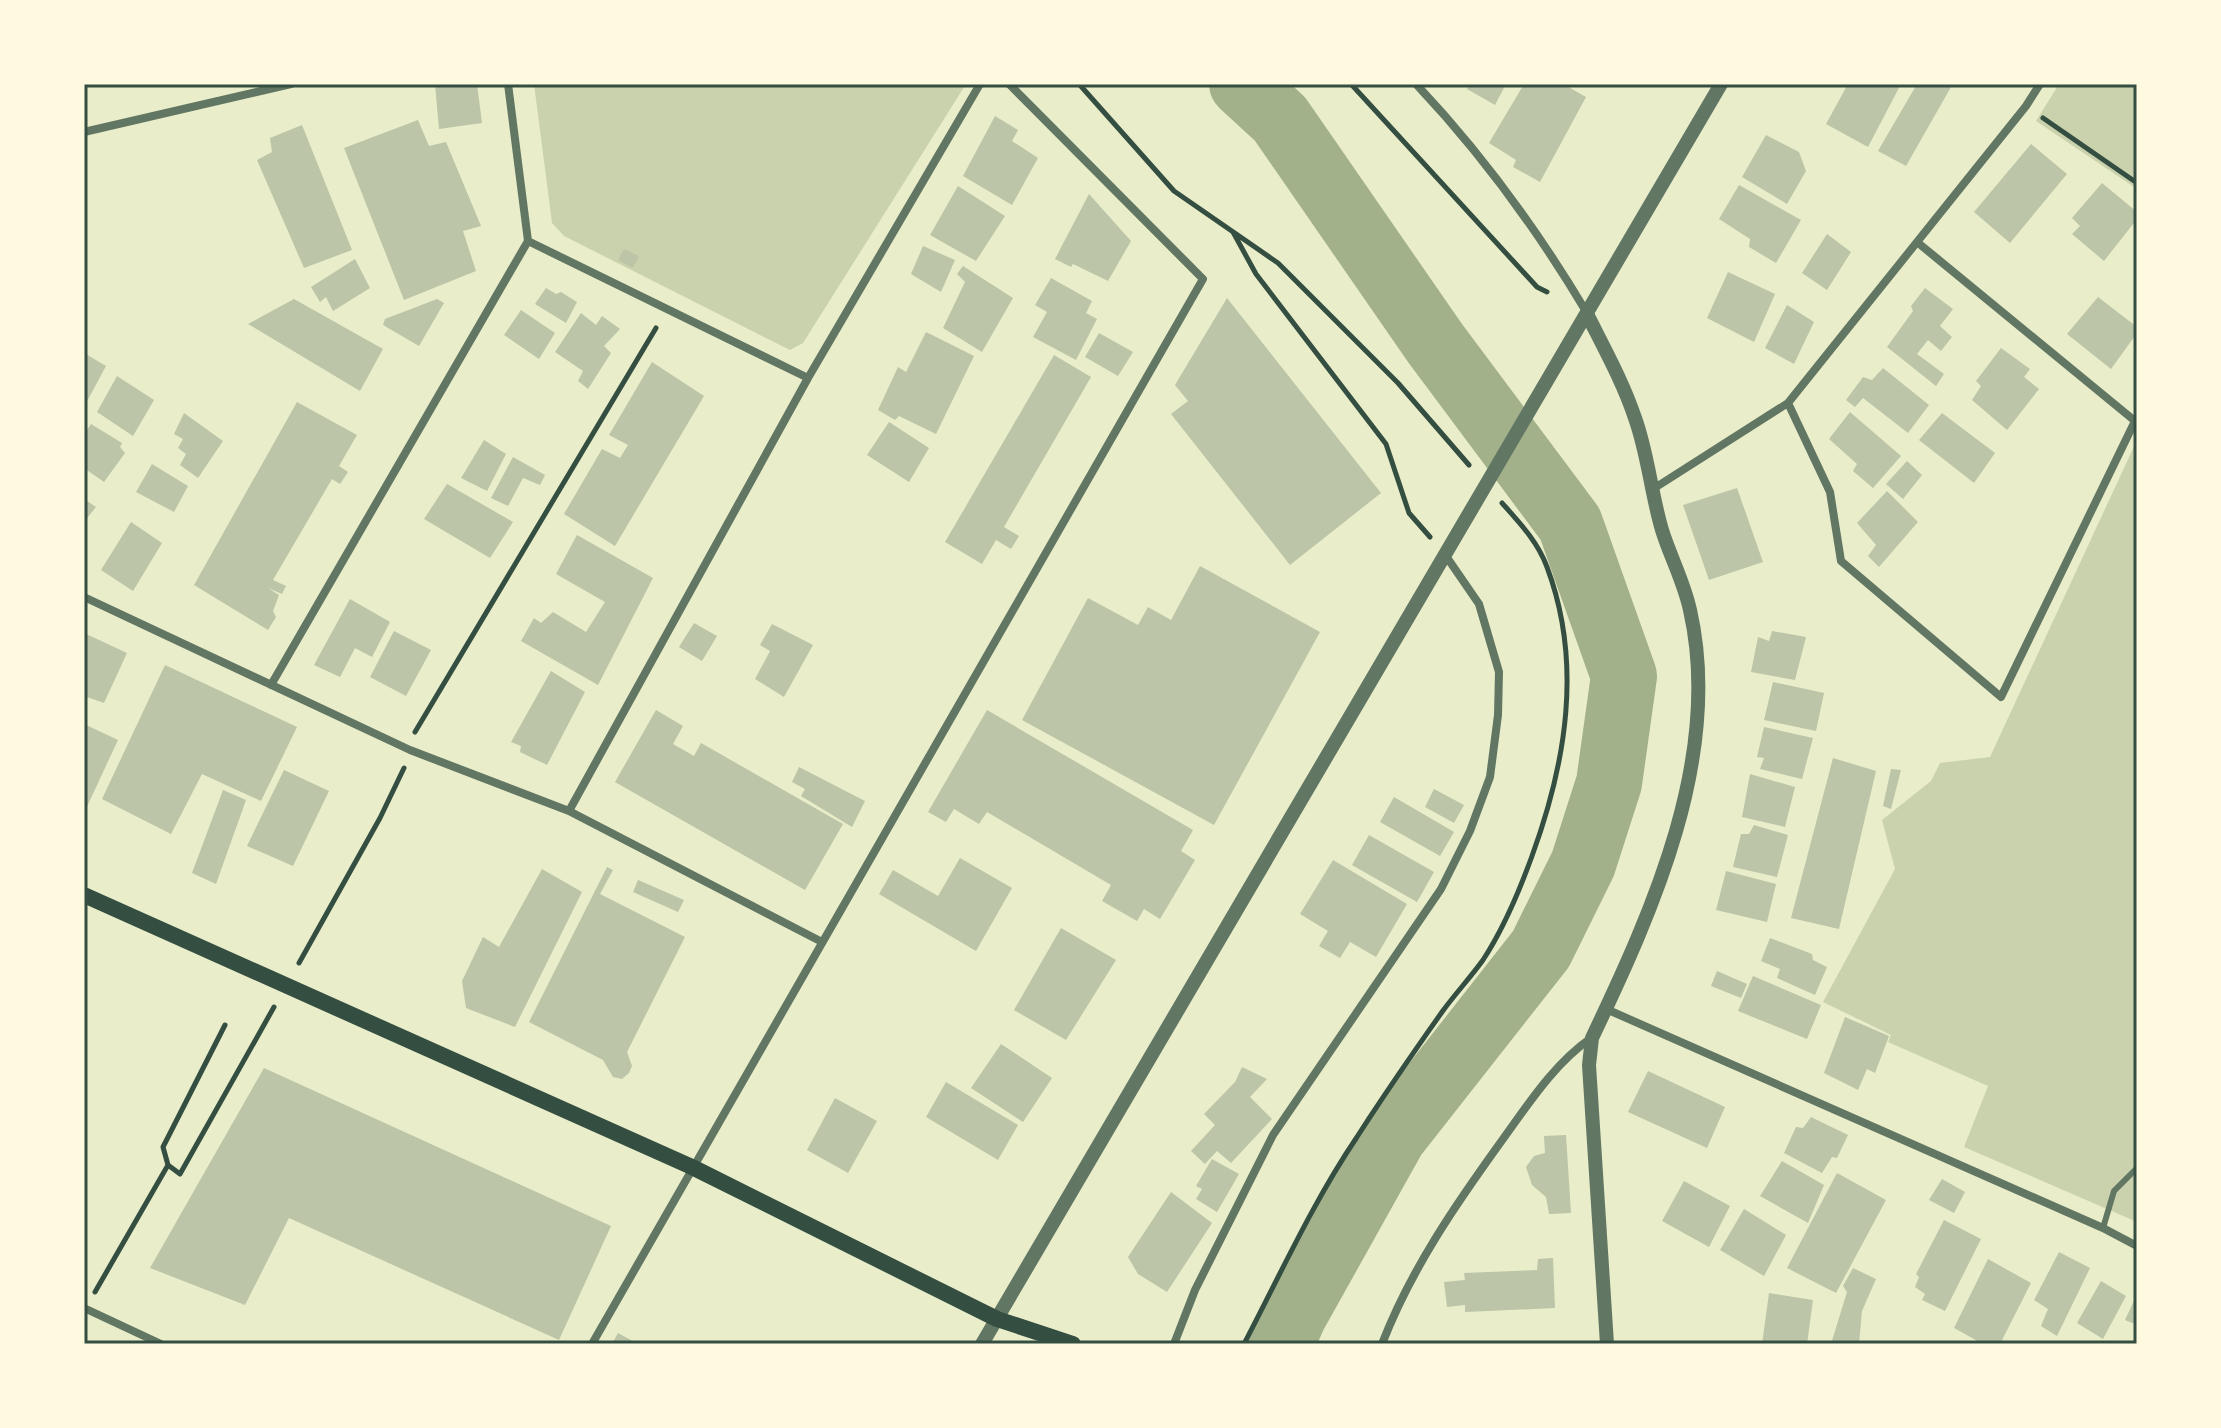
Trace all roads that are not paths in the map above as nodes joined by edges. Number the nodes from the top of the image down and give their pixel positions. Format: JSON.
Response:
{"nodes":[{"id":1,"x":291,"y":84,"type":"edge"},
{"id":2,"x":508,"y":84,"type":"edge"},
{"id":3,"x":980,"y":84,"type":"edge"},
{"id":4,"x":1009,"y":84,"type":"edge"},
{"id":5,"x":1416,"y":84,"type":"edge"},
{"id":6,"x":1721,"y":84,"type":"edge"},
{"id":7,"x":2035,"y":86,"type":"edge"},
{"id":8,"x":252,"y":89,"type":"edge"},
{"id":9,"x":84,"y":132,"type":"edge"},
{"id":10,"x":528,"y":241,"type":"junction"},
{"id":11,"x":1917,"y":242,"type":"junction"},
{"id":12,"x":1587,"y":314,"type":"junction"},
{"id":13,"x":808,"y":378,"type":"junction"},
{"id":14,"x":1788,"y":403,"type":"junction"},
{"id":15,"x":1652,"y":490,"type":"junction"},
{"id":16,"x":1448,"y":551,"type":"junction"},
{"id":17,"x":84,"y":597,"type":"edge"},
{"id":18,"x":271,"y":685,"type":"junction"},
{"id":19,"x":569,"y":811,"type":"junction"},
{"id":20,"x":84,"y":895,"type":"edge"},
{"id":21,"x":822,"y":942,"type":"junction"},
{"id":22,"x":1606,"y":1009,"type":"junction"},
{"id":23,"x":1592,"y":1038,"type":"junction"},
{"id":24,"x":692,"y":1167,"type":"junction"},
{"id":25,"x":2137,"y":1168,"type":"edge"},
{"id":26,"x":2103,"y":1228,"type":"junction"},
{"id":27,"x":2137,"y":1246,"type":"edge"},
{"id":28,"x":84,"y":1308,"type":"edge"},
{"id":29,"x":997,"y":1319,"type":"junction"},
{"id":30,"x":161,"y":1344,"type":"edge"},
{"id":31,"x":592,"y":1344,"type":"edge"},
{"id":32,"x":982,"y":1344,"type":"edge"},
{"id":33,"x":1073,"y":1344,"type":"edge"},
{"id":34,"x":1174,"y":1344,"type":"edge"},
{"id":35,"x":1382,"y":1344,"type":"edge"},
{"id":36,"x":1607,"y":1344,"type":"edge"}],
"edges":[{"from":1,"to":8,"type":"street"},
{"from":2,"to":10,"type":"street"},
{"from":3,"to":13,"type":"street"},
{"from":4,"to":21,"type":"street"},
{"from":5,"to":12,"type":"street"},
{"from":6,"to":12,"type":"street"},
{"from":7,"to":11,"type":"street"},
{"from":8,"to":9,"type":"street"},
{"from":10,"to":13,"type":"street"},
{"from":10,"to":18,"type":"street"},
{"from":11,"to":14,"type":"street"},
{"from":11,"to":14,"type":"street"},
{"from":12,"to":15,"type":"street"},
{"from":12,"to":16,"type":"street"},
{"from":13,"to":19,"type":"street"},
{"from":14,"to":15,"type":"street"},
{"from":15,"to":22,"type":"street"},
{"from":16,"to":29,"type":"street"},
{"from":16,"to":34,"type":"street"},
{"from":17,"to":18,"type":"street"},
{"from":18,"to":19,"type":"street"},
{"from":19,"to":21,"type":"street"},
{"from":20,"to":24,"type":"main road"},
{"from":21,"to":24,"type":"street"},
{"from":22,"to":23,"type":"street"},
{"from":22,"to":26,"type":"street"},
{"from":23,"to":35,"type":"street"},
{"from":23,"to":36,"type":"street"},
{"from":24,"to":29,"type":"main road"},
{"from":24,"to":31,"type":"street"},
{"from":25,"to":26,"type":"lane"},
{"from":26,"to":27,"type":"street"},
{"from":28,"to":30,"type":"street"},
{"from":29,"to":32,"type":"street"},
{"from":29,"to":33,"type":"main road"}]}
